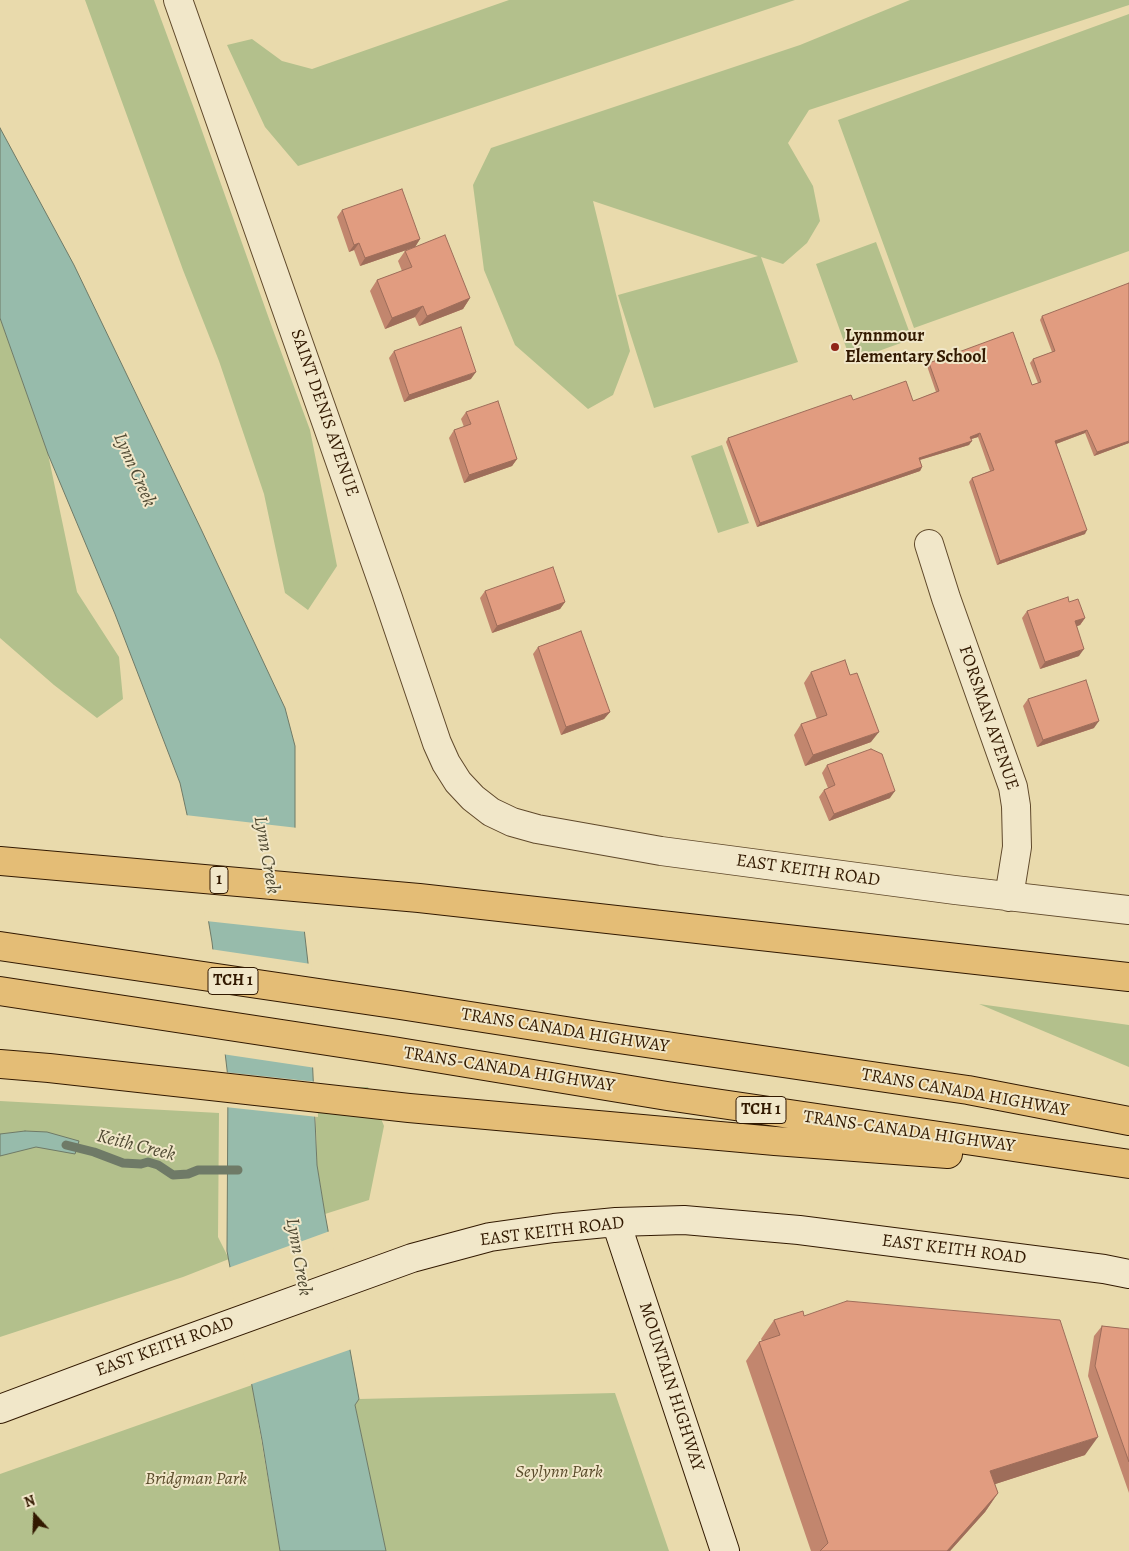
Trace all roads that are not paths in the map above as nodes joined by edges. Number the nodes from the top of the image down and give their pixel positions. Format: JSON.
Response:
{"nodes":[{"id":1,"x":178,"y":0,"type":"edge"},
{"id":2,"x":929,"y":544,"type":"dead end"},
{"id":3,"x":491,"y":812,"type":"joint"},
{"id":4,"x":9,"y":861,"type":"edge"},
{"id":5,"x":1009,"y":897,"type":"junction"},
{"id":6,"x":1129,"y":910,"type":"edge"},
{"id":7,"x":0,"y":946,"type":"edge"},
{"id":8,"x":1129,"y":977,"type":"edge"},
{"id":9,"x":0,"y":991,"type":"edge"},
{"id":10,"x":0,"y":1064,"type":"edge"},
{"id":11,"x":1129,"y":1122,"type":"edge"},
{"id":12,"x":1129,"y":1164,"type":"edge"},
{"id":13,"x":1129,"y":1168,"type":"edge"},
{"id":14,"x":616,"y":1222,"type":"junction"},
{"id":15,"x":1129,"y":1274,"type":"edge"},
{"id":16,"x":0,"y":1409,"type":"edge"},
{"id":17,"x":725,"y":1551,"type":"edge"}],
"edges":[{"from":1,"to":3,"type":"street","name":"SAINT DENIS AVENUE"},
{"from":2,"to":5,"type":"street","name":"FORSMAN AVENUE"},
{"from":3,"to":5,"type":"street","name":"EAST KEITH ROAD"},
{"from":4,"to":8,"type":"highway","number":"1"},
{"from":5,"to":6,"type":"street","name":"EAST KEITH ROAD"},
{"from":7,"to":11,"type":"highway","name":"TRANS CANADA HIGHWAY","number":"TCH 1"},
{"from":9,"to":12,"type":"highway","name":"TRANS-CANADA HIGHWAY","number":"TCH 1"},
{"from":10,"to":13,"type":"highway"},
{"from":14,"to":15,"type":"street","name":"EAST KEITH ROAD"},
{"from":14,"to":16,"type":"street","name":"EAST KEITH ROAD"},
{"from":14,"to":17,"type":"street","name":"MOUNTAIN HIGHWAY"}]}
